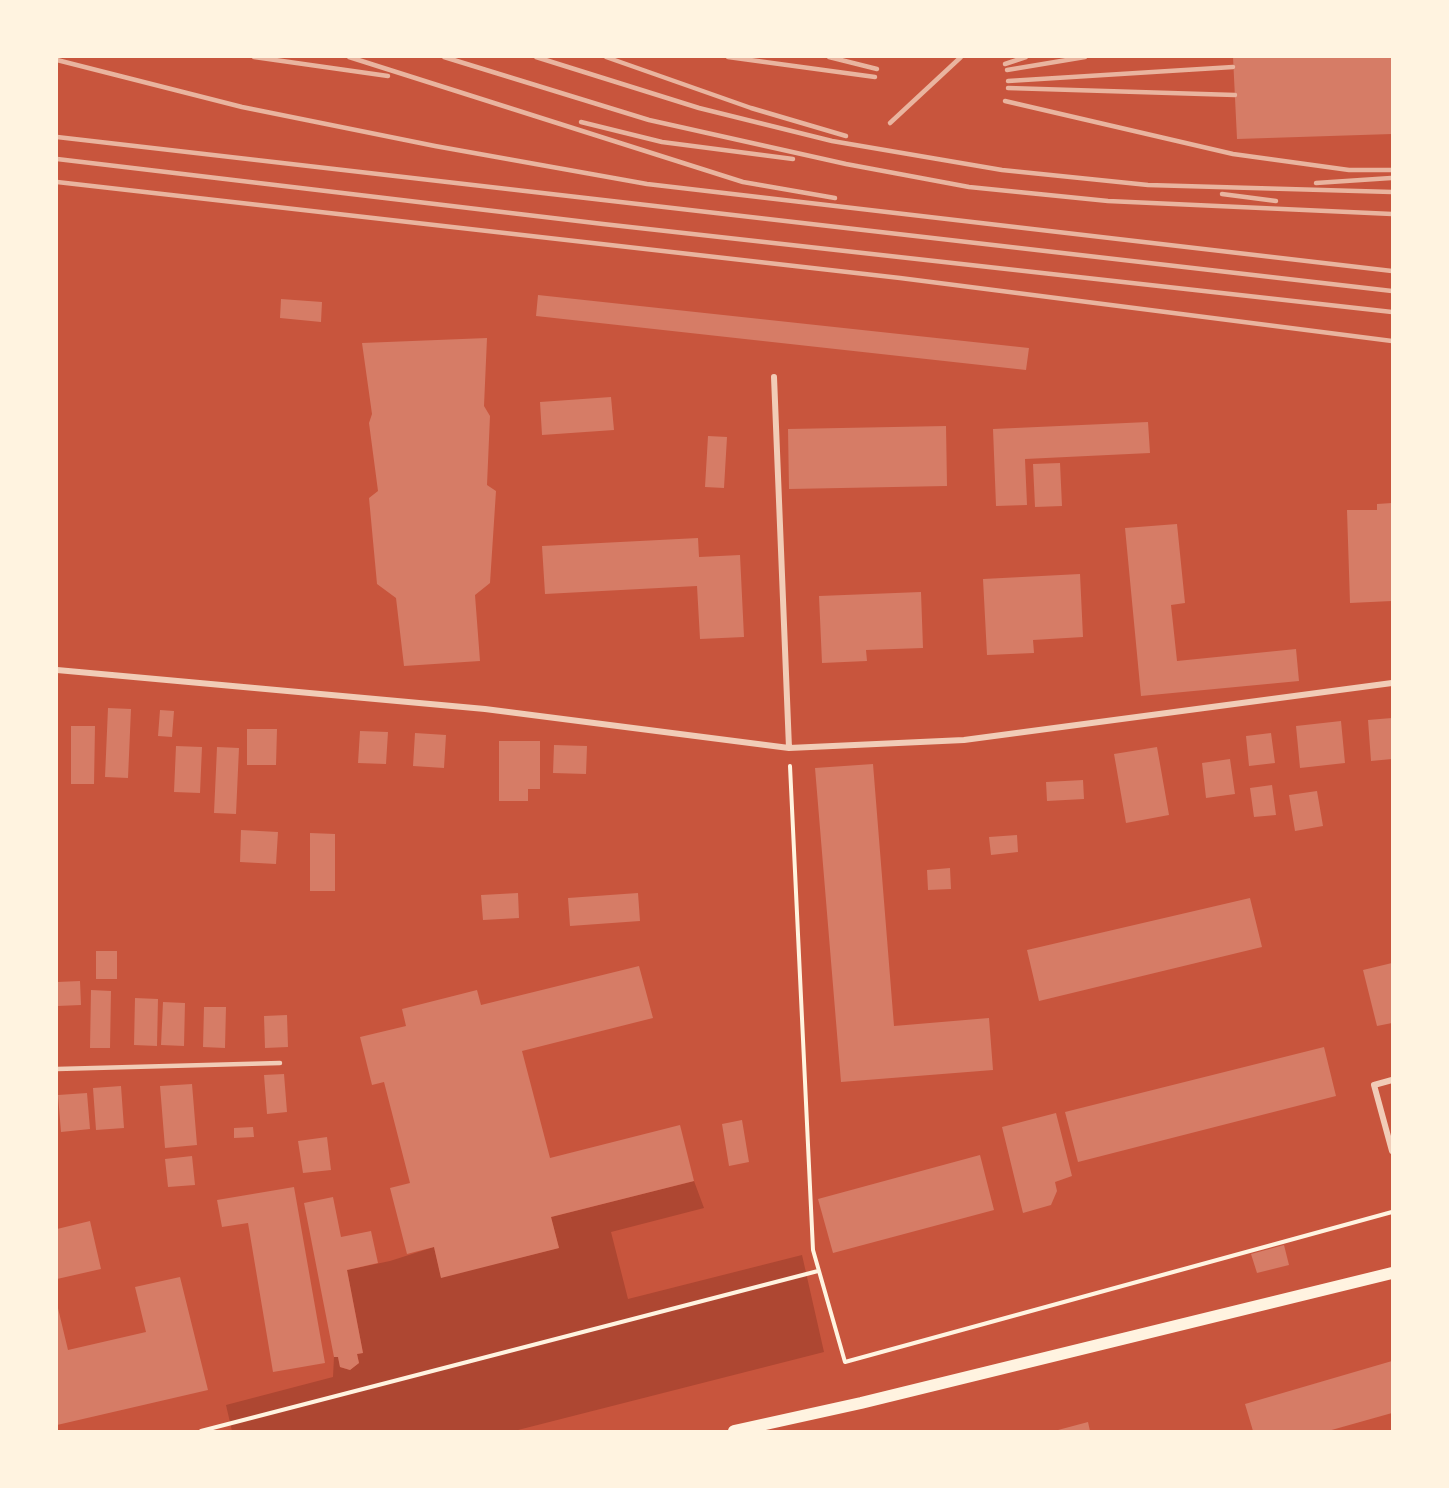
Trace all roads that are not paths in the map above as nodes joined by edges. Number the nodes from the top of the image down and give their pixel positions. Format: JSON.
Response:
{"nodes":[{"id":1,"x":774,"y":377,"type":"dead end"},
{"id":2,"x":57,"y":670,"type":"edge"},
{"id":3,"x":1392,"y":683,"type":"edge"},
{"id":4,"x":789,"y":748,"type":"junction"},
{"id":5,"x":280,"y":1063,"type":"dead end"},
{"id":6,"x":57,"y":1069,"type":"edge"},
{"id":7,"x":1392,"y":1080,"type":"edge"},
{"id":8,"x":1392,"y":1151,"type":"edge"},
{"id":9,"x":1392,"y":1273,"type":"edge"},
{"id":10,"x":734,"y":1431,"type":"edge"}],
"edges":[{"from":1,"to":4,"type":"street"},
{"from":2,"to":4,"type":"street"},
{"from":3,"to":4,"type":"street"},
{"from":5,"to":6,"type":"lane"},
{"from":7,"to":8,"type":"street"},
{"from":9,"to":10,"type":"main road"}]}
